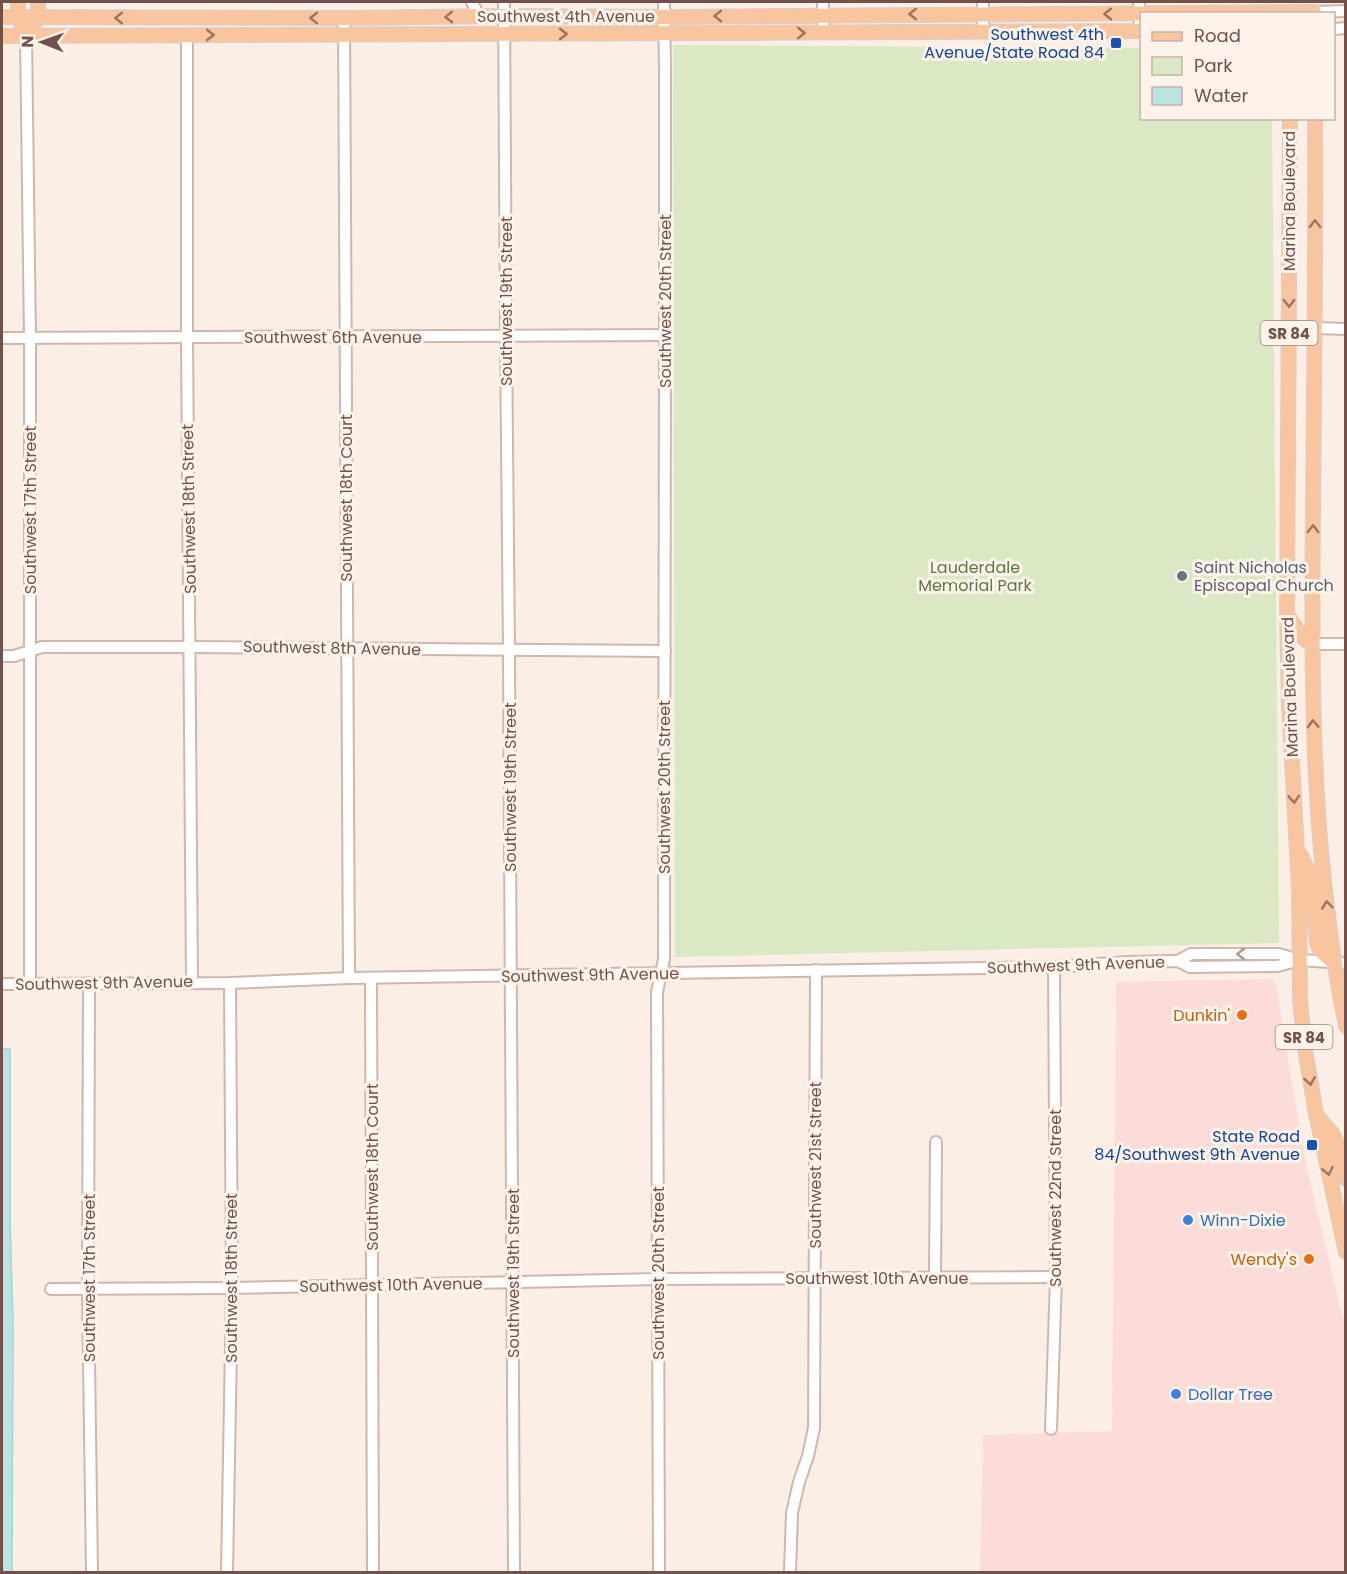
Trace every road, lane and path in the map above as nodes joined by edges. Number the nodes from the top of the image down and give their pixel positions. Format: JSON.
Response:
{"nodes":[{"id":1,"x":18,"y":2,"type":"edge"},
{"id":2,"x":38,"y":2,"type":"edge"},
{"id":3,"x":472,"y":2,"type":"edge"},
{"id":4,"x":663,"y":2,"type":"edge"},
{"id":5,"x":504,"y":5,"type":"edge"},
{"id":6,"x":823,"y":8,"type":"edge"},
{"id":7,"x":983,"y":8,"type":"edge"},
{"id":8,"x":1139,"y":8,"type":"edge"},
{"id":9,"x":1290,"y":9,"type":"edge"},
{"id":10,"x":1314,"y":9,"type":"edge"},
{"id":11,"x":1346,"y":11,"type":"edge"},
{"id":12,"x":479,"y":16,"type":"junction"},
{"id":13,"x":664,"y":16,"type":"junction"},
{"id":14,"x":2,"y":17,"type":"edge"},
{"id":15,"x":18,"y":17,"type":"junction"},
{"id":16,"x":38,"y":17,"type":"junction"},
{"id":17,"x":344,"y":18,"type":"junction"},
{"id":18,"x":1140,"y":31,"type":"edge"},
{"id":19,"x":983,"y":32,"type":"junction"},
{"id":20,"x":823,"y":33,"type":"junction"},
{"id":21,"x":344,"y":34,"type":"junction"},
{"id":22,"x":504,"y":34,"type":"junction"},
{"id":23,"x":664,"y":34,"type":"junction"},
{"id":24,"x":188,"y":35,"type":"junction"},
{"id":25,"x":2,"y":36,"type":"edge"},
{"id":26,"x":26,"y":36,"type":"junction"},
{"id":27,"x":1290,"y":120,"type":"edge"},
{"id":28,"x":1315,"y":120,"type":"edge"},
{"id":29,"x":1315,"y":328,"type":"junction"},
{"id":30,"x":1346,"y":328,"type":"edge"},
{"id":31,"x":666,"y":335,"type":"junction"},
{"id":32,"x":346,"y":336,"type":"junction"},
{"id":33,"x":506,"y":337,"type":"junction"},
{"id":34,"x":2,"y":338,"type":"edge"},
{"id":35,"x":30,"y":338,"type":"junction"},
{"id":36,"x":187,"y":338,"type":"junction"},
{"id":37,"x":1287,"y":614,"type":"junction"},
{"id":38,"x":1312,"y":644,"type":"junction"},
{"id":39,"x":1346,"y":644,"type":"edge"},
{"id":40,"x":190,"y":647,"type":"junction"},
{"id":41,"x":347,"y":648,"type":"junction"},
{"id":42,"x":510,"y":650,"type":"junction"},
{"id":43,"x":30,"y":651,"type":"junction"},
{"id":44,"x":665,"y":651,"type":"junction"},
{"id":45,"x":2,"y":656,"type":"edge"},
{"id":46,"x":1297,"y":848,"type":"junction"},
{"id":47,"x":1299,"y":960,"type":"junction"},
{"id":48,"x":1340,"y":963,"type":"edge"},
{"id":49,"x":1054,"y":967,"type":"junction"},
{"id":50,"x":816,"y":970,"type":"junction"},
{"id":51,"x":661,"y":973,"type":"junction"},
{"id":52,"x":511,"y":977,"type":"junction"},
{"id":53,"x":349,"y":978,"type":"junction"},
{"id":54,"x":371,"y":978,"type":"junction"},
{"id":55,"x":192,"y":982,"type":"junction"},
{"id":56,"x":89,"y":983,"type":"junction"},
{"id":57,"x":230,"y":983,"type":"junction"},
{"id":58,"x":2,"y":984,"type":"edge"},
{"id":59,"x":30,"y":984,"type":"junction"},
{"id":60,"x":1346,"y":1026,"type":"edge"},
{"id":61,"x":1316,"y":1114,"type":"junction"},
{"id":62,"x":936,"y":1142,"type":"dead end"},
{"id":63,"x":1346,"y":1179,"type":"edge"},
{"id":64,"x":1346,"y":1252,"type":"edge"},
{"id":65,"x":935,"y":1277,"type":"junction"},
{"id":66,"x":1056,"y":1277,"type":"junction"},
{"id":67,"x":815,"y":1278,"type":"junction"},
{"id":68,"x":658,"y":1279,"type":"junction"},
{"id":69,"x":513,"y":1282,"type":"junction"},
{"id":70,"x":373,"y":1285,"type":"junction"},
{"id":71,"x":232,"y":1288,"type":"junction"},
{"id":72,"x":51,"y":1290,"type":"dead end"},
{"id":73,"x":88,"y":1290,"type":"junction"},
{"id":74,"x":1051,"y":1429,"type":"dead end"},
{"id":75,"x":92,"y":1572,"type":"edge"},
{"id":76,"x":227,"y":1572,"type":"edge"},
{"id":77,"x":373,"y":1572,"type":"edge"},
{"id":78,"x":514,"y":1572,"type":"edge"},
{"id":79,"x":659,"y":1572,"type":"edge"},
{"id":80,"x":790,"y":1572,"type":"edge"}],
"edges":[{"from":1,"to":15,"type":"main road","name":"Southwest 17th Street"},
{"from":2,"to":16,"type":"main road"},
{"from":3,"to":12,"type":"street"},
{"from":4,"to":13,"type":"street","name":"Southwest 20th Street"},
{"from":5,"to":12,"type":"main road","name":"Southwest 4th Avenue"},
{"from":5,"to":13,"type":"main road","name":"Southwest 4th Avenue"},
{"from":5,"to":22,"type":"street","name":"Southwest 19th Street"},
{"from":7,"to":6,"type":"main road","name":"Southwest 4th Avenue","one_way":true},
{"from":6,"to":13,"type":"main road","name":"Southwest 4th Avenue","one_way":true},
{"from":6,"to":20,"type":"street"},
{"from":8,"to":7,"type":"main road","name":"Southwest 4th Avenue","one_way":true},
{"from":7,"to":19,"type":"street"},
{"from":8,"to":9,"type":"main road","name":"Southwest 4th Avenue"},
{"from":9,"to":10,"type":"main road","name":"Southwest 4th Avenue"},
{"from":10,"to":11,"type":"street","name":"Southwest 4th Avenue"},
{"from":12,"to":17,"type":"main road","name":"Southwest 4th Avenue","one_way":true},
{"from":13,"to":23,"type":"street","name":"Southwest 20th Street"},
{"from":14,"to":15,"type":"main road","name":"Southwest 4th Avenue"},
{"from":15,"to":16,"type":"main road","name":"Southwest 4th Avenue"},
{"from":15,"to":26,"type":"main road","name":"Southwest 17th Street"},
{"from":17,"to":16,"type":"main road","name":"Southwest 4th Avenue","one_way":true},
{"from":16,"to":26,"type":"main road"},
{"from":17,"to":21,"type":"street","name":"Southwest 18th Court"},
{"from":18,"to":19,"type":"main road","name":"Southwest 4th Avenue"},
{"from":19,"to":20,"type":"main road","name":"Southwest 4th Avenue"},
{"from":23,"to":20,"type":"main road","name":"Southwest 4th Avenue","one_way":true},
{"from":21,"to":22,"type":"main road","name":"Southwest 4th Avenue"},
{"from":24,"to":21,"type":"main road","name":"Southwest 4th Avenue","one_way":true},
{"from":21,"to":32,"type":"street","name":"Southwest 18th Court"},
{"from":22,"to":23,"type":"main road","name":"Southwest 4th Avenue","one_way":true},
{"from":22,"to":33,"type":"street","name":"Southwest 19th Street"},
{"from":23,"to":31,"type":"street","name":"Southwest 20th Street"},
{"from":24,"to":26,"type":"main road","name":"Southwest 4th Avenue"},
{"from":24,"to":36,"type":"street","name":"Southwest 18th Street"},
{"from":25,"to":26,"type":"main road","name":"Southwest 4th Avenue"},
{"from":26,"to":35,"type":"street","name":"Southwest 17th Street"},
{"from":27,"to":37,"type":"main road","name":"Marina Boulevard","number":"SR 84","one_way":true},
{"from":29,"to":28,"type":"main road","name":"Marina Boulevard","number":"SR 84","one_way":true},
{"from":29,"to":30,"type":"street"},
{"from":38,"to":29,"type":"main road","name":"Marina Boulevard","number":"SR 84","one_way":true},
{"from":31,"to":33,"type":"street","name":"Southwest 6th Avenue"},
{"from":31,"to":44,"type":"street","name":"Southwest 20th Street"},
{"from":32,"to":33,"type":"street","name":"Southwest 6th Avenue"},
{"from":32,"to":36,"type":"street","name":"Southwest 6th Avenue"},
{"from":32,"to":41,"type":"street","name":"Southwest 18th Court"},
{"from":33,"to":42,"type":"street","name":"Southwest 19th Street"},
{"from":34,"to":35,"type":"street","name":"Southwest 6th Avenue"},
{"from":35,"to":36,"type":"street","name":"Southwest 6th Avenue"},
{"from":35,"to":43,"type":"street","name":"Southwest 17th Street"},
{"from":36,"to":40,"type":"street","name":"Southwest 18th Street"},
{"from":37,"to":38,"type":"main road"},
{"from":37,"to":46,"type":"main road","name":"Marina Boulevard","number":"SR 84","one_way":true},
{"from":38,"to":39,"type":"street"},
{"from":48,"to":38,"type":"main road","name":"Marina Boulevard","number":"SR 84","one_way":true},
{"from":40,"to":41,"type":"street","name":"Southwest 8th Avenue"},
{"from":40,"to":43,"type":"street","name":"Southwest 8th Avenue"},
{"from":40,"to":55,"type":"street","name":"Southwest 18th Street"},
{"from":41,"to":42,"type":"street","name":"Southwest 8th Avenue"},
{"from":41,"to":53,"type":"street","name":"Southwest 18th Court"},
{"from":42,"to":44,"type":"street","name":"Southwest 8th Avenue"},
{"from":42,"to":52,"type":"street","name":"Southwest 19th Street"},
{"from":43,"to":45,"type":"street","name":"Southwest 8th Avenue"},
{"from":43,"to":59,"type":"street","name":"Southwest 17th Street"},
{"from":44,"to":51,"type":"street","name":"Southwest 20th Street"},
{"from":46,"to":47,"type":"main road","name":"Marina Boulevard","number":"SR 84"},
{"from":46,"to":48,"type":"main road"},
{"from":47,"to":48,"type":"street","name":"Southwest 9th Avenue"},
{"from":47,"to":49,"type":"street","name":"Southwest 9th Avenue"},
{"from":47,"to":61,"type":"main road","name":"Marina Boulevard","number":"SR 84","one_way":true},
{"from":48,"to":60,"type":"main road","name":"Marina Boulevard","number":"SR 84"},
{"from":49,"to":50,"type":"street","name":"Southwest 9th Avenue"},
{"from":49,"to":66,"type":"street","name":"Southwest 22nd Street"},
{"from":50,"to":51,"type":"street","name":"Southwest 9th Avenue"},
{"from":50,"to":67,"type":"street","name":"Southwest 21st Street"},
{"from":51,"to":52,"type":"street","name":"Southwest 9th Avenue"},
{"from":51,"to":68,"type":"street","name":"Southwest 20th Street"},
{"from":52,"to":54,"type":"street","name":"Southwest 9th Avenue"},
{"from":52,"to":69,"type":"street","name":"Southwest 19th Street"},
{"from":53,"to":54,"type":"street","name":"Southwest 9th Avenue"},
{"from":53,"to":57,"type":"street","name":"Southwest 9th Avenue"},
{"from":54,"to":70,"type":"street","name":"Southwest 18th Court"},
{"from":55,"to":56,"type":"street","name":"Southwest 9th Avenue"},
{"from":55,"to":57,"type":"street","name":"Southwest 9th Avenue"},
{"from":56,"to":59,"type":"street","name":"Southwest 9th Avenue"},
{"from":56,"to":73,"type":"street","name":"Southwest 17th Street"},
{"from":57,"to":71,"type":"street","name":"Southwest 18th Street"},
{"from":58,"to":59,"type":"street","name":"Southwest 9th Avenue"},
{"from":61,"to":63,"type":"main road"},
{"from":61,"to":64,"type":"main road","name":"Marina Boulevard","number":"SR 84","one_way":true},
{"from":62,"to":65,"type":"street"},
{"from":65,"to":66,"type":"street","name":"Southwest 10th Avenue"},
{"from":65,"to":67,"type":"street","name":"Southwest 10th Avenue"},
{"from":66,"to":74,"type":"street","name":"Southwest 22nd Street"},
{"from":67,"to":68,"type":"street","name":"Southwest 10th Avenue"},
{"from":67,"to":80,"type":"street","name":"Southwest 21st Street"},
{"from":68,"to":69,"type":"street","name":"Southwest 10th Avenue"},
{"from":68,"to":79,"type":"street","name":"Southwest 20th Street"},
{"from":69,"to":70,"type":"street","name":"Southwest 10th Avenue"},
{"from":69,"to":78,"type":"street","name":"Southwest 19th Street"},
{"from":70,"to":71,"type":"street","name":"Southwest 10th Avenue"},
{"from":70,"to":77,"type":"street","name":"Southwest 18th Court"},
{"from":71,"to":73,"type":"street","name":"Southwest 10th Avenue"},
{"from":71,"to":76,"type":"street","name":"Southwest 18th Street"},
{"from":72,"to":73,"type":"street","name":"Southwest 10th Avenue"},
{"from":73,"to":75,"type":"street","name":"Southwest 17th Street"}]}
